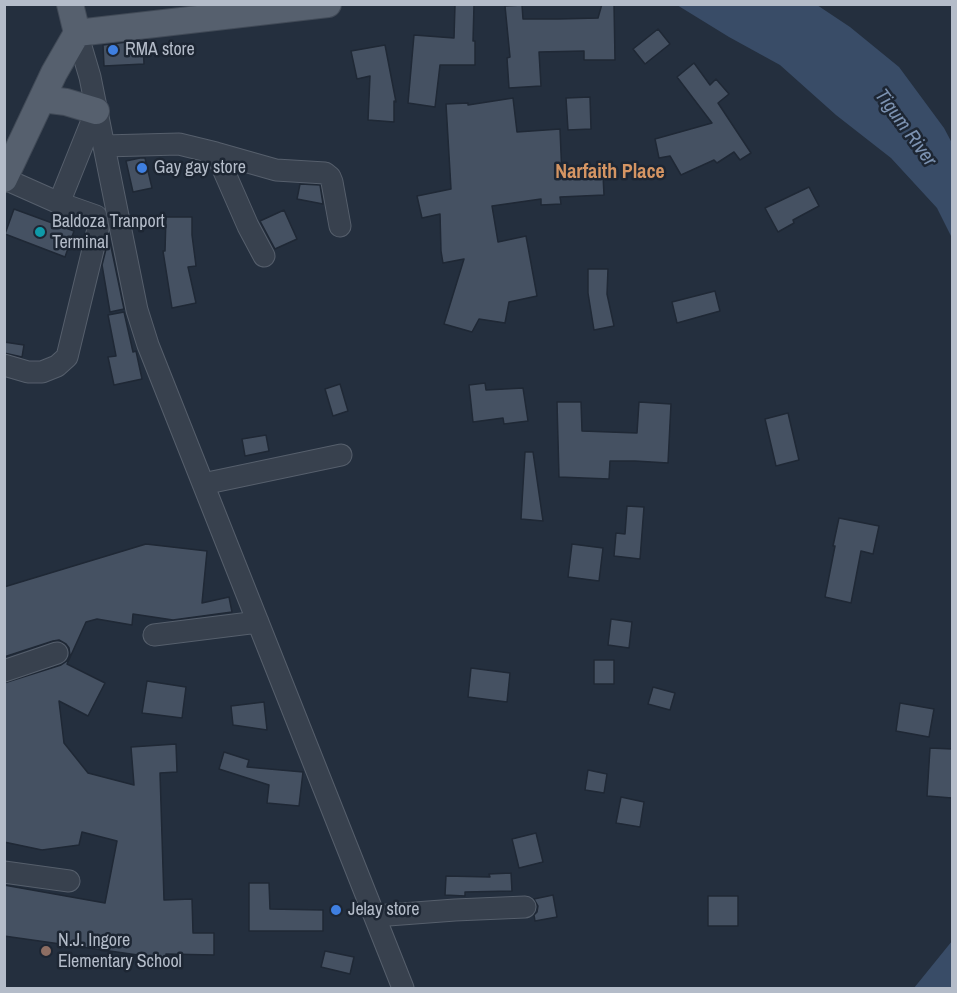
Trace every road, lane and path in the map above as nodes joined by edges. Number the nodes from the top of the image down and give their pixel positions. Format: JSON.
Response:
{"nodes":[{"id":1,"x":70,"y":4,"type":"edge"},
{"id":2,"x":328,"y":4,"type":"edge"},
{"id":3,"x":77,"y":33,"type":"junction"},
{"id":4,"x":42,"y":99,"type":"junction"},
{"id":5,"x":96,"y":111,"type":"junction"},
{"id":6,"x":104,"y":146,"type":"junction"},
{"id":7,"x":216,"y":153,"type":"junction"},
{"id":8,"x":4,"y":178,"type":"edge"},
{"id":9,"x":59,"y":203,"type":"junction"},
{"id":10,"x":339,"y":225,"type":"dead end"},
{"id":11,"x":264,"y":256,"type":"dead end"},
{"id":12,"x":4,"y":365,"type":"edge"},
{"id":13,"x":341,"y":455,"type":"dead end"},
{"id":14,"x":203,"y":484,"type":"junction"},
{"id":15,"x":258,"y":622,"type":"junction"},
{"id":16,"x":153,"y":635,"type":"dead end"},
{"id":17,"x":57,"y":653,"type":"dead end"},
{"id":18,"x":4,"y":671,"type":"edge"},
{"id":19,"x":4,"y":872,"type":"edge"},
{"id":20,"x":69,"y":880,"type":"dead end"},
{"id":21,"x":525,"y":907,"type":"dead end"},
{"id":22,"x":375,"y":916,"type":"junction"},
{"id":23,"x":403,"y":988,"type":"edge"}],
"edges":[{"from":1,"to":3,"type":"main road"},
{"from":2,"to":3,"type":"main road"},
{"from":3,"to":4,"type":"main road"},
{"from":3,"to":5,"type":"street"},
{"from":4,"to":5,"type":"main road"},
{"from":4,"to":8,"type":"main road"},
{"from":5,"to":6,"type":"street"},
{"from":5,"to":9,"type":"street"},
{"from":6,"to":7,"type":"street"},
{"from":6,"to":14,"type":"street"},
{"from":7,"to":10,"type":"street"},
{"from":7,"to":11,"type":"street"},
{"from":8,"to":9,"type":"street"},
{"from":9,"to":12,"type":"street"},
{"from":13,"to":14,"type":"street"},
{"from":14,"to":15,"type":"street"},
{"from":15,"to":16,"type":"street"},
{"from":15,"to":22,"type":"street"},
{"from":17,"to":18,"type":"street"},
{"from":19,"to":20,"type":"street"},
{"from":21,"to":22,"type":"street"},
{"from":22,"to":23,"type":"street"}]}
